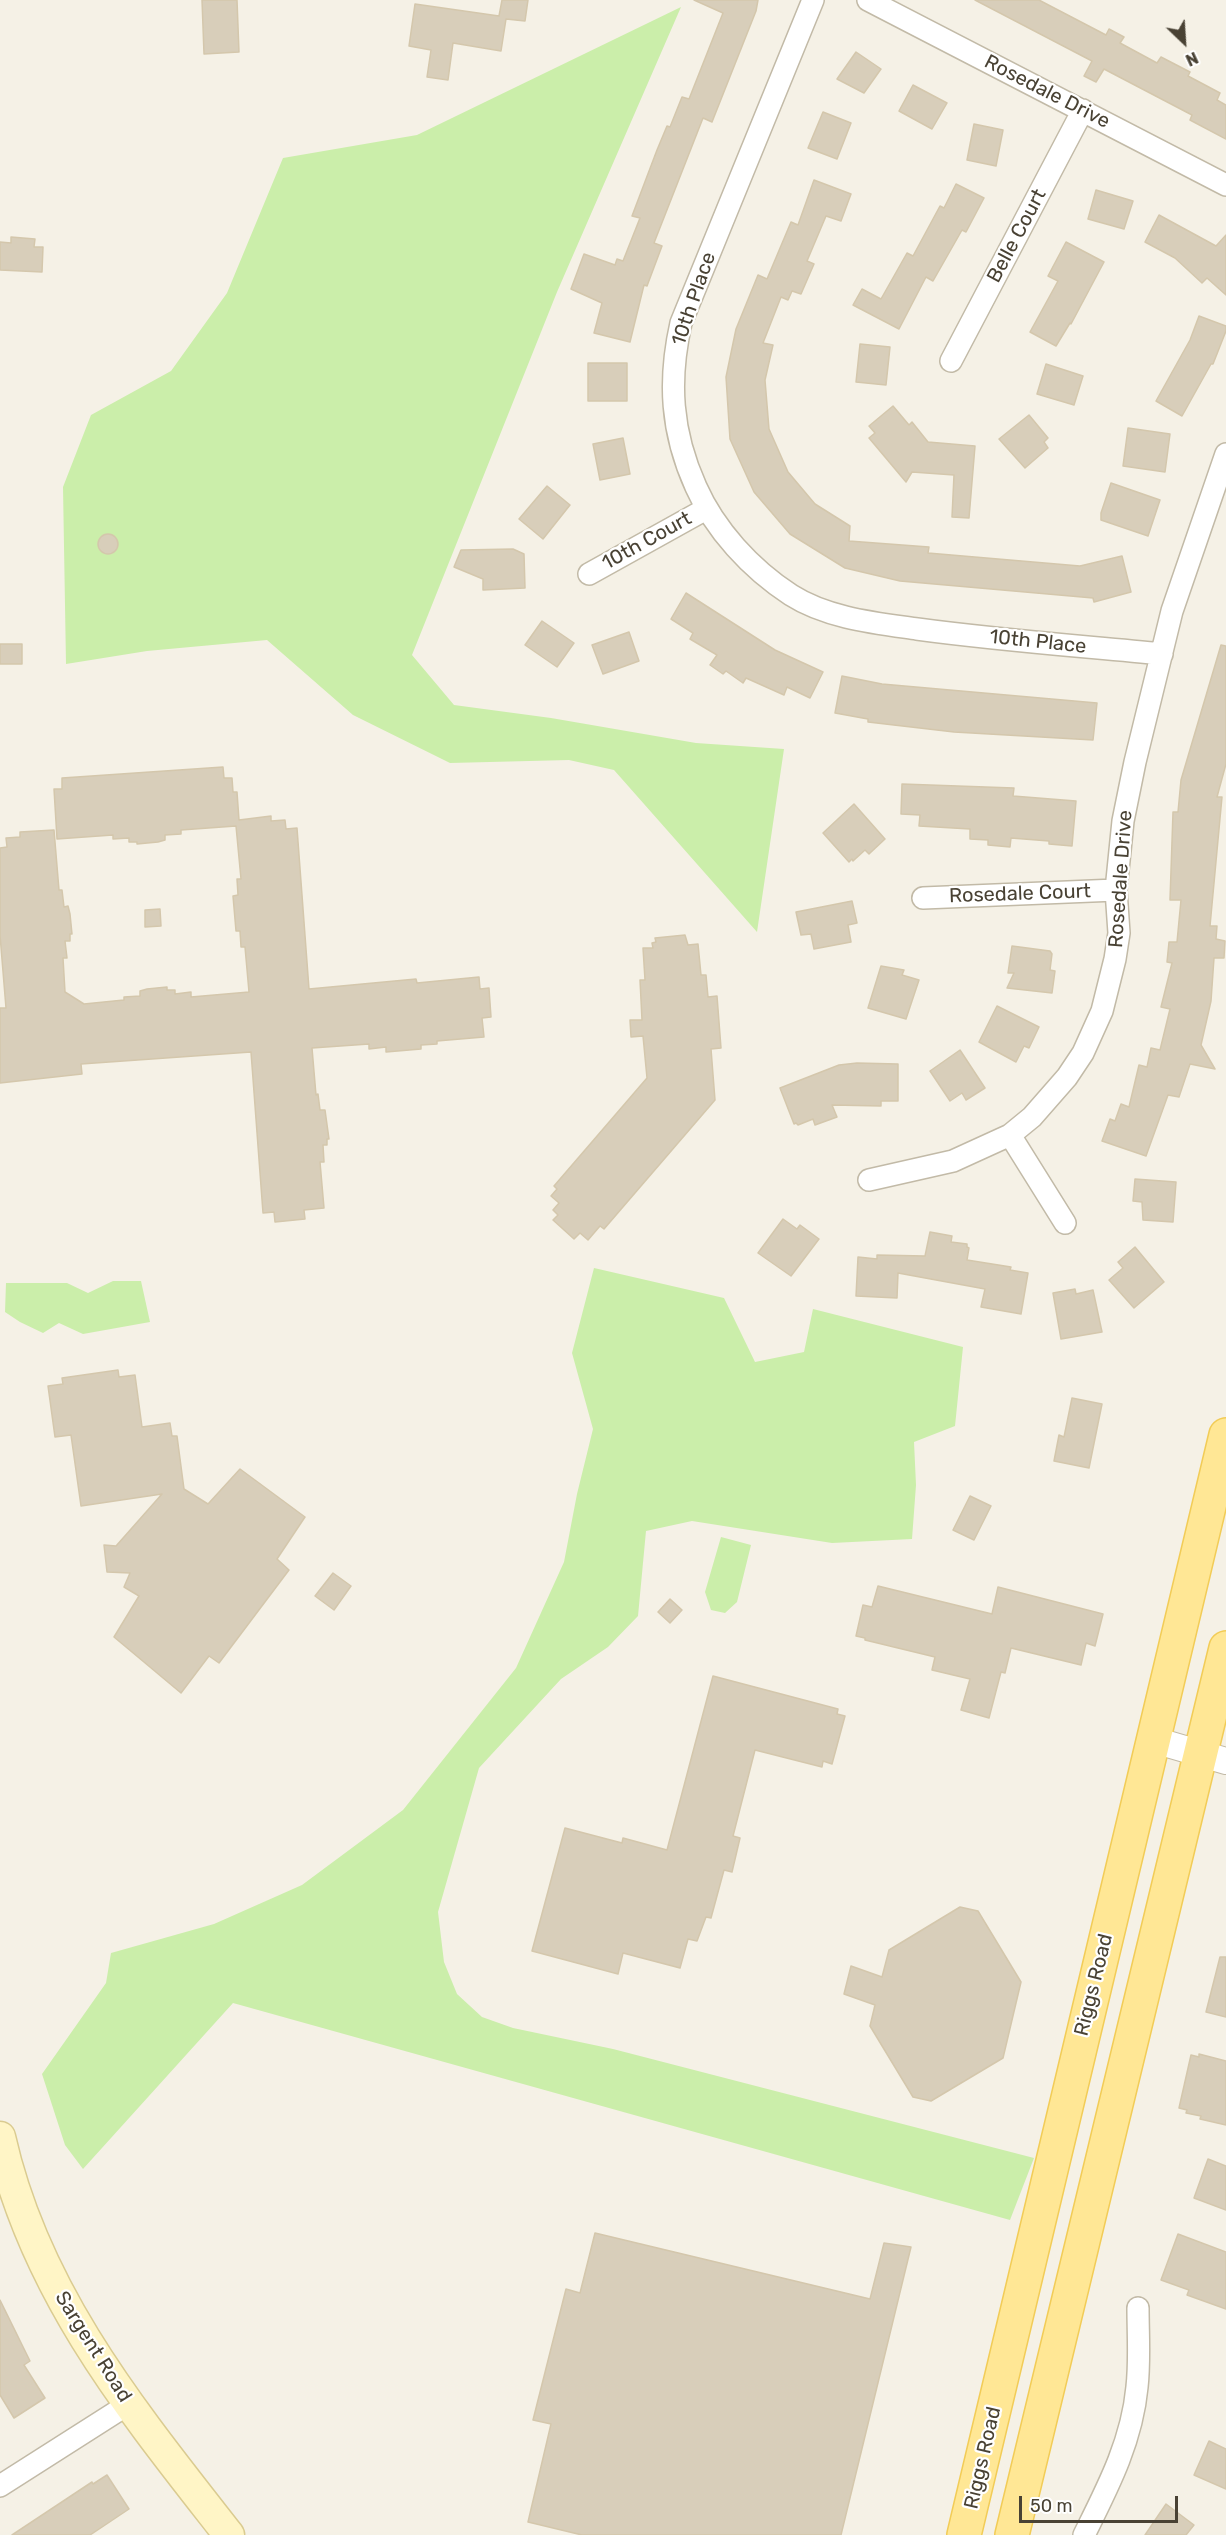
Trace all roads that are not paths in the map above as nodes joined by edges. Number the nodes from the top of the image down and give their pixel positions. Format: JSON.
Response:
{"nodes":[{"id":1,"x":813,"y":0,"type":"edge"},
{"id":2,"x":868,"y":0,"type":"edge"},
{"id":3,"x":1083,"y":110,"type":"junction"},
{"id":4,"x":1226,"y":185,"type":"edge"},
{"id":5,"x":951,"y":361,"type":"dead end"},
{"id":6,"x":1226,"y":454,"type":"edge"},
{"id":7,"x":706,"y":508,"type":"junction"},
{"id":8,"x":589,"y":574,"type":"dead end"},
{"id":9,"x":1162,"y":654,"type":"junction"},
{"id":10,"x":1116,"y":890,"type":"junction"},
{"id":11,"x":923,"y":898,"type":"dead end"},
{"id":12,"x":1010,"y":1135,"type":"junction"},
{"id":13,"x":869,"y":1180,"type":"dead end"},
{"id":14,"x":1065,"y":1223,"type":"dead end"},
{"id":15,"x":1226,"y":1435,"type":"edge"},
{"id":16,"x":1226,"y":1648,"type":"edge"},
{"id":17,"x":1154,"y":1740,"type":"junction"},
{"id":18,"x":1213,"y":1756,"type":"edge"},
{"id":19,"x":0,"y":2136,"type":"edge"},
{"id":20,"x":1138,"y":2308,"type":"dead end"},
{"id":21,"x":127,"y":2405,"type":"junction"},
{"id":22,"x":0,"y":2486,"type":"edge"},
{"id":23,"x":229,"y":2535,"type":"edge"},
{"id":24,"x":964,"y":2535,"type":"edge"},
{"id":25,"x":1012,"y":2535,"type":"edge"},
{"id":26,"x":1084,"y":2535,"type":"edge"}],
"edges":[{"from":1,"to":7,"type":"street","name":"10th Place"},
{"from":2,"to":3,"type":"street","name":"Rosedale Drive"},
{"from":3,"to":4,"type":"street","name":"Rosedale Drive"},
{"from":3,"to":5,"type":"street","name":"Belle Court"},
{"from":6,"to":9,"type":"street","name":"Rosedale Drive"},
{"from":7,"to":8,"type":"street","name":"10th Court"},
{"from":7,"to":9,"type":"street","name":"10th Place"},
{"from":9,"to":10,"type":"street","name":"Rosedale Drive"},
{"from":10,"to":11,"type":"street","name":"Rosedale Court"},
{"from":10,"to":12,"type":"street","name":"Rosedale Drive"},
{"from":12,"to":13,"type":"street","name":"Rosedale Drive"},
{"from":12,"to":14,"type":"street"},
{"from":15,"to":17,"type":"main road","name":"Riggs Road"},
{"from":16,"to":18,"type":"main road"},
{"from":17,"to":18,"type":"street"},
{"from":17,"to":24,"type":"main road","name":"Riggs Road"},
{"from":18,"to":25,"type":"main road"},
{"from":19,"to":21,"type":"main road","name":"Sargent Road"},
{"from":20,"to":26,"type":"street"},
{"from":21,"to":22,"type":"street"},
{"from":21,"to":23,"type":"main road","name":"Sargent Road"}]}
